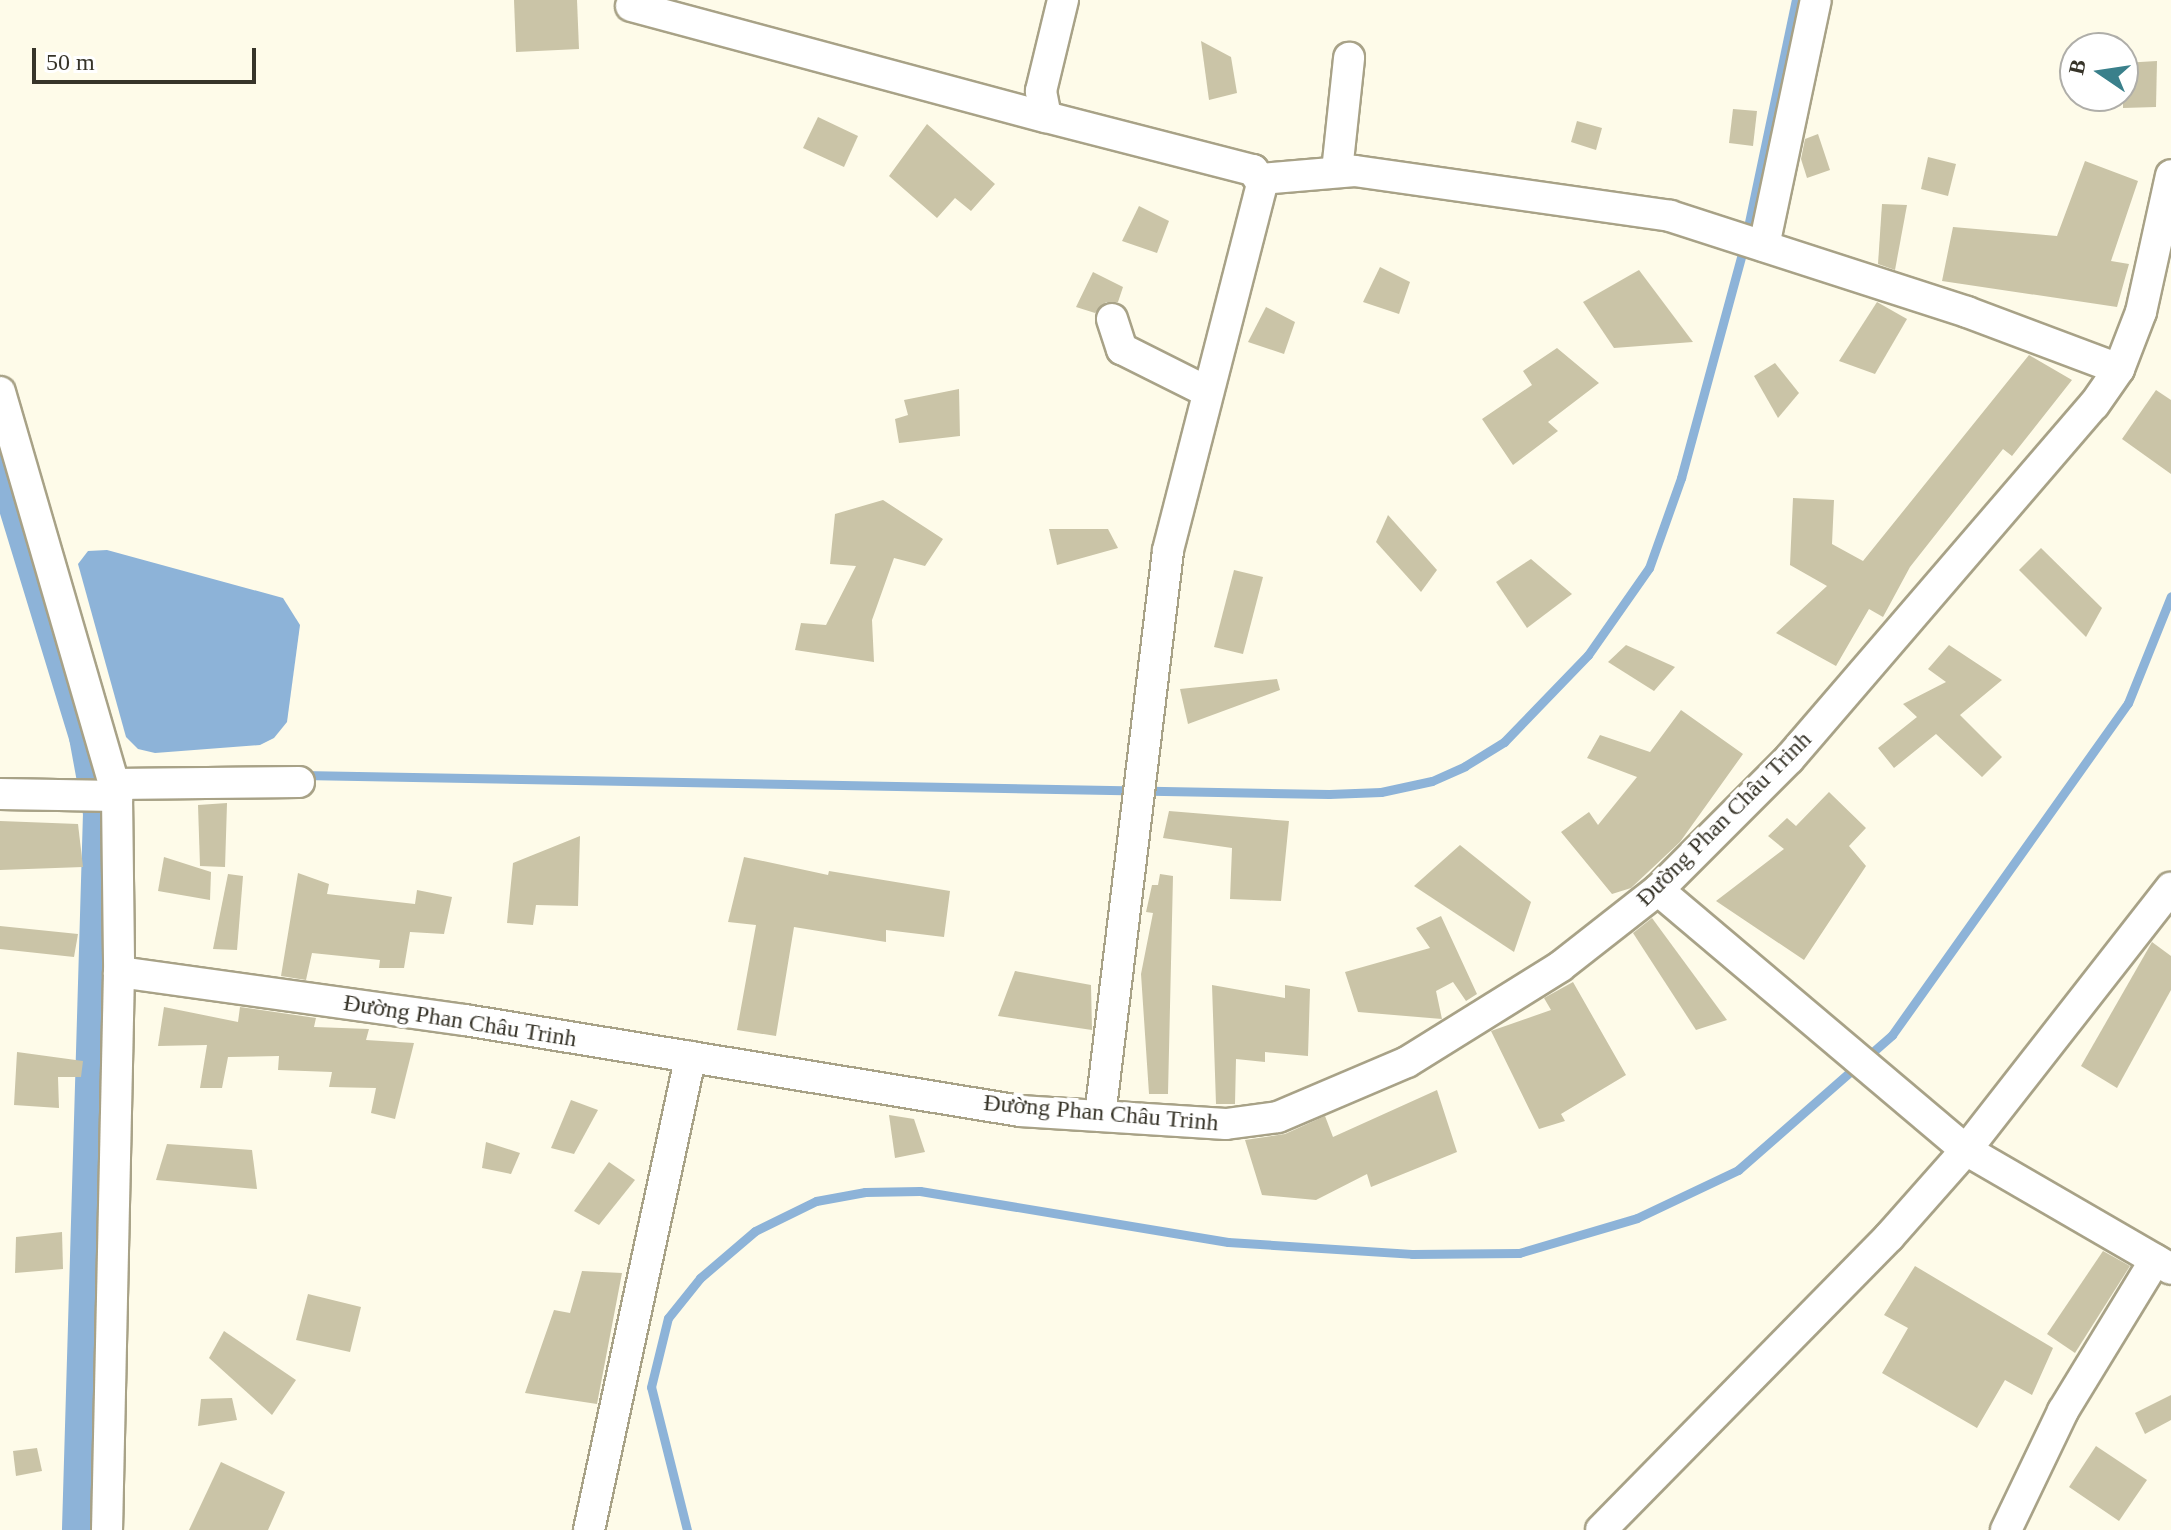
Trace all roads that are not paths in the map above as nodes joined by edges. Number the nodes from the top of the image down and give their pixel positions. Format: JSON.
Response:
{"nodes":[{"id":1,"x":1063,"y":0,"type":"edge"},
{"id":2,"x":1816,"y":0,"type":"edge"},
{"id":3,"x":631,"y":6,"type":"dead end"},
{"id":4,"x":1349,"y":58,"type":"dead end"},
{"id":5,"x":1046,"y":117,"type":"junction"},
{"id":6,"x":1337,"y":171,"type":"junction"},
{"id":7,"x":2171,"y":175,"type":"edge"},
{"id":8,"x":1261,"y":179,"type":"junction"},
{"id":9,"x":1761,"y":245,"type":"junction"},
{"id":10,"x":1112,"y":319,"type":"dead end"},
{"id":11,"x":2119,"y":369,"type":"junction"},
{"id":12,"x":1206,"y":391,"type":"junction"},
{"id":13,"x":0,"y":392,"type":"edge"},
{"id":14,"x":299,"y":782,"type":"dead end"},
{"id":15,"x":116,"y":790,"type":"junction"},
{"id":16,"x":0,"y":794,"type":"edge"},
{"id":17,"x":2171,"y":888,"type":"edge"},
{"id":18,"x":1658,"y":890,"type":"junction"},
{"id":19,"x":119,"y":972,"type":"junction"},
{"id":20,"x":690,"y":1057,"type":"junction"},
{"id":21,"x":1100,"y":1116,"type":"junction"},
{"id":22,"x":1966,"y":1150,"type":"junction"},
{"id":23,"x":2163,"y":1265,"type":"edge"},
{"id":24,"x":107,"y":1530,"type":"edge"},
{"id":25,"x":589,"y":1530,"type":"edge"},
{"id":26,"x":1601,"y":1530,"type":"edge"},
{"id":27,"x":2006,"y":1530,"type":"edge"}],
"edges":[{"from":1,"to":5,"type":"street"},
{"from":2,"to":9,"type":"street"},
{"from":3,"to":5,"type":"street"},
{"from":4,"to":6,"type":"street"},
{"from":5,"to":8,"type":"street"},
{"from":6,"to":8,"type":"street"},
{"from":6,"to":9,"type":"street"},
{"from":7,"to":11,"type":"street","name":"Đường Phan Châu Trinh"},
{"from":8,"to":12,"type":"street"},
{"from":9,"to":11,"type":"street"},
{"from":10,"to":12,"type":"street"},
{"from":11,"to":18,"type":"street","name":"Đường Phan Châu Trinh"},
{"from":12,"to":21,"type":"street"},
{"from":13,"to":15,"type":"street"},
{"from":14,"to":15,"type":"street"},
{"from":15,"to":16,"type":"street"},
{"from":15,"to":19,"type":"street"},
{"from":17,"to":22,"type":"street"},
{"from":18,"to":21,"type":"street","name":"Đường Phan Châu Trinh"},
{"from":18,"to":22,"type":"street"},
{"from":19,"to":20,"type":"street","name":"Đường Phan Châu Trinh"},
{"from":19,"to":24,"type":"street"},
{"from":20,"to":21,"type":"street","name":"Đường Phan Châu Trinh"},
{"from":20,"to":25,"type":"street"},
{"from":22,"to":23,"type":"street"},
{"from":22,"to":26,"type":"street"},
{"from":23,"to":27,"type":"street"}]}
